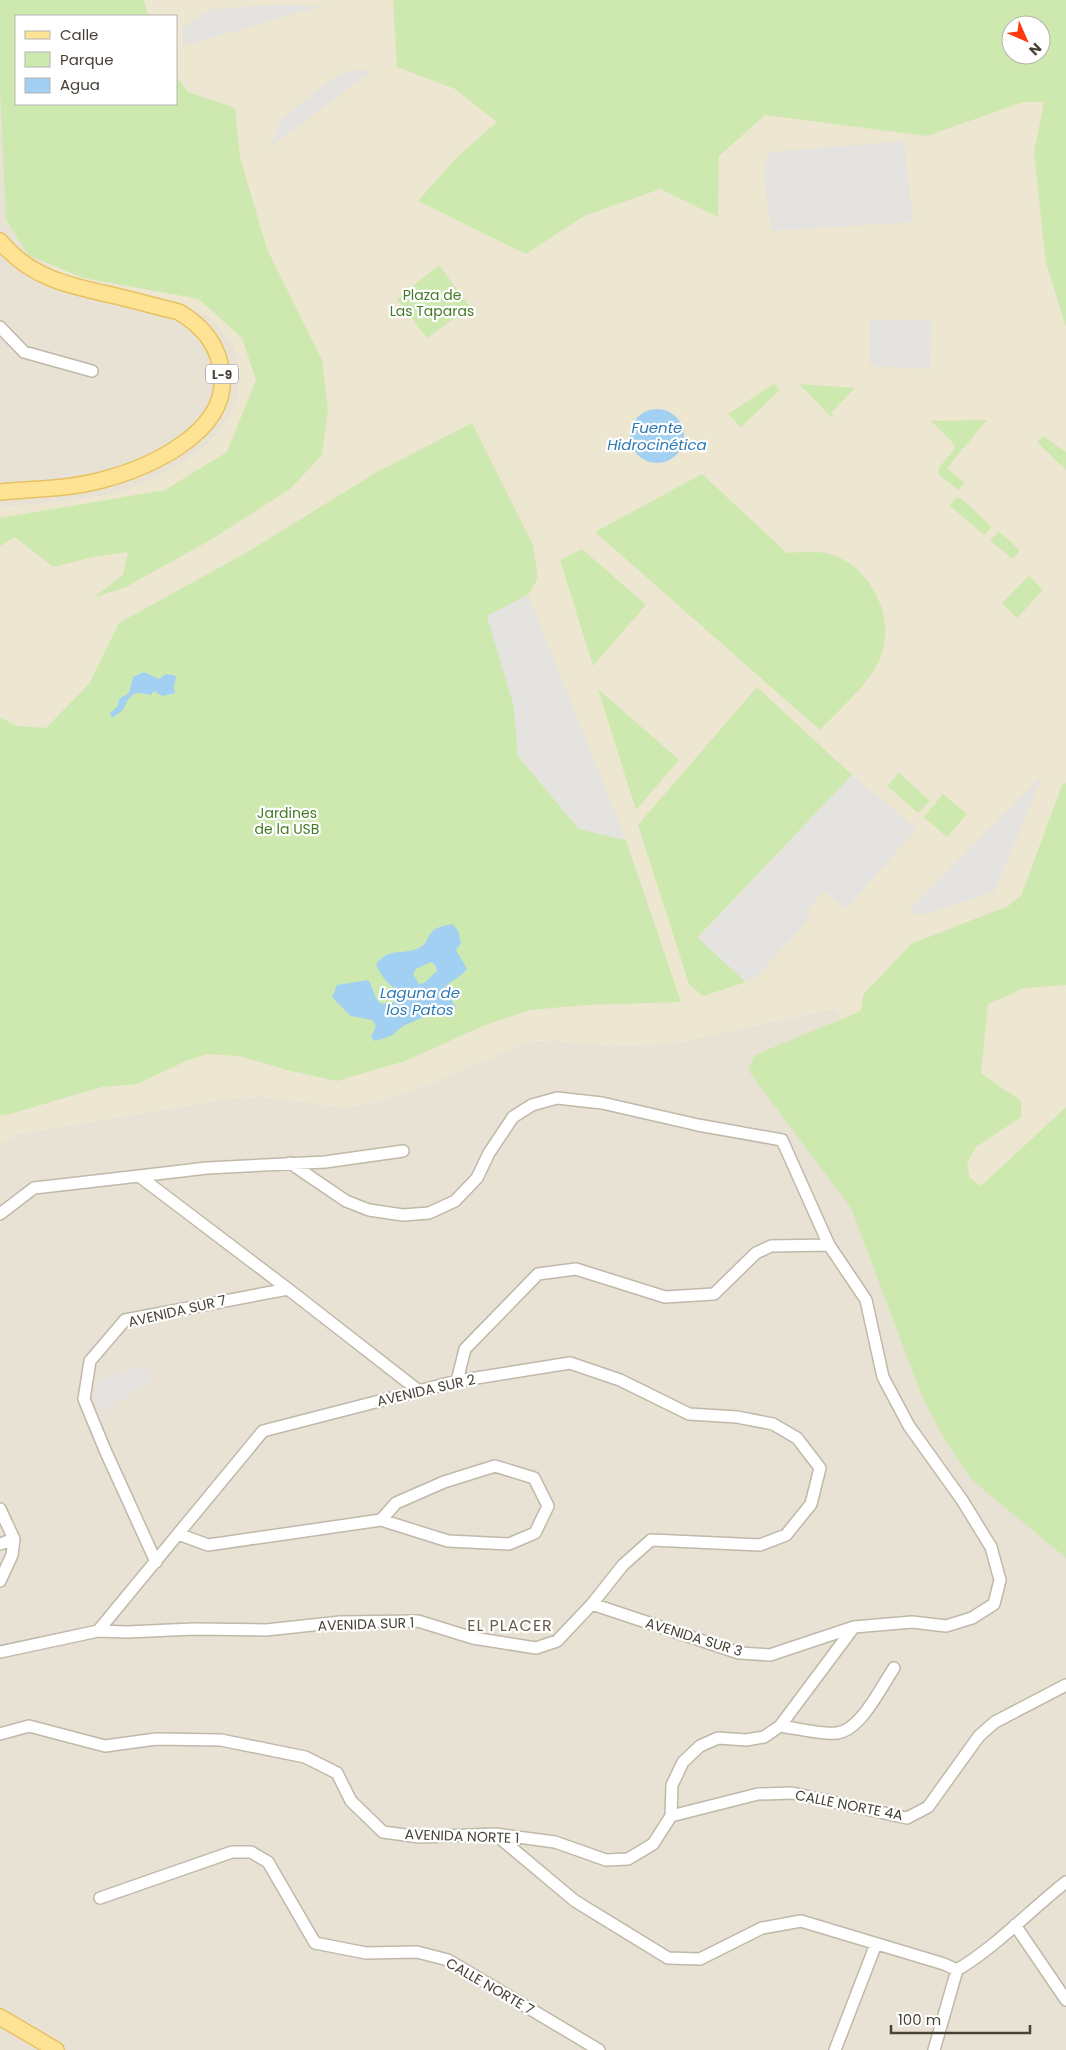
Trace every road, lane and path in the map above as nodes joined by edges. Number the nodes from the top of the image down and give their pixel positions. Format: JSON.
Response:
{"nodes":[{"id":1,"x":0,"y":241,"type":"edge"},
{"id":2,"x":0,"y":328,"type":"edge"},
{"id":3,"x":92,"y":371,"type":"dead end"},
{"id":4,"x":0,"y":492,"type":"edge"},
{"id":5,"x":403,"y":1151,"type":"dead end"},
{"id":6,"x":290,"y":1163,"type":"junction"},
{"id":7,"x":139,"y":1176,"type":"junction"},
{"id":8,"x":0,"y":1214,"type":"edge"},
{"id":9,"x":829,"y":1245,"type":"junction"},
{"id":10,"x":288,"y":1289,"type":"junction"},
{"id":11,"x":457,"y":1380,"type":"junction"},
{"id":12,"x":419,"y":1391,"type":"junction"},
{"id":13,"x":820,"y":1468,"type":"joint"},
{"id":14,"x":0,"y":1509,"type":"edge"},
{"id":15,"x":380,"y":1520,"type":"junction"},
{"id":16,"x":178,"y":1534,"type":"junction"},
{"id":17,"x":14,"y":1539,"type":"junction"},
{"id":18,"x":0,"y":1544,"type":"edge"},
{"id":19,"x":156,"y":1562,"type":"junction"},
{"id":20,"x":0,"y":1582,"type":"edge"},
{"id":21,"x":592,"y":1604,"type":"junction"},
{"id":22,"x":854,"y":1627,"type":"junction"},
{"id":23,"x":98,"y":1630,"type":"junction"},
{"id":24,"x":0,"y":1652,"type":"edge"},
{"id":25,"x":894,"y":1668,"type":"dead end"},
{"id":26,"x":1066,"y":1684,"type":"edge"},
{"id":27,"x":780,"y":1726,"type":"junction"},
{"id":28,"x":0,"y":1734,"type":"edge"},
{"id":29,"x":671,"y":1816,"type":"junction"},
{"id":30,"x":495,"y":1834,"type":"junction"},
{"id":31,"x":1066,"y":1882,"type":"edge"},
{"id":32,"x":100,"y":1898,"type":"dead end"},
{"id":33,"x":1015,"y":1925,"type":"junction"},
{"id":34,"x":876,"y":1944,"type":"junction"},
{"id":35,"x":957,"y":1970,"type":"junction"},
{"id":36,"x":1066,"y":2000,"type":"edge"},
{"id":37,"x":0,"y":2016,"type":"edge"},
{"id":38,"x":56,"y":2050,"type":"edge"},
{"id":39,"x":600,"y":2050,"type":"edge"},
{"id":40,"x":835,"y":2050,"type":"edge"},
{"id":41,"x":934,"y":2050,"type":"edge"}],
"edges":[{"from":1,"to":4,"type":"main road","number":"L-9"},
{"from":2,"to":3,"type":"street"},
{"from":5,"to":6,"type":"street"},
{"from":6,"to":7,"type":"street"},
{"from":6,"to":9,"type":"street","name":"AVENIDA SUR 3"},
{"from":7,"to":8,"type":"street"},
{"from":7,"to":10,"type":"street"},
{"from":9,"to":11,"type":"street"},
{"from":9,"to":22,"type":"street","name":"AVENIDA SUR 3"},
{"from":10,"to":12,"type":"street"},
{"from":10,"to":19,"type":"street","name":"AVENIDA SUR 7"},
{"from":11,"to":12,"type":"street","name":"AVENIDA SUR 2"},
{"from":11,"to":13,"type":"street","name":"AVENIDA SUR 2"},
{"from":12,"to":16,"type":"street","name":"AVENIDA SUR 2"},
{"from":13,"to":21,"type":"street","name":"AVENIDA SUR 1"},
{"from":14,"to":17,"type":"street"},
{"from":15,"to":15,"type":"street"},
{"from":15,"to":16,"type":"street"},
{"from":16,"to":19,"type":"street","name":"AVENIDA SUR 2"},
{"from":17,"to":18,"type":"street"},
{"from":17,"to":20,"type":"street"},
{"from":19,"to":23,"type":"street","name":"AVENIDA SUR 2"},
{"from":21,"to":22,"type":"street","name":"AVENIDA SUR 3"},
{"from":21,"to":23,"type":"street","name":"AVENIDA SUR 1"},
{"from":22,"to":27,"type":"street"},
{"from":23,"to":24,"type":"street","name":"AVENIDA SUR 1"},
{"from":25,"to":27,"type":"street"},
{"from":26,"to":29,"type":"street","name":"CALLE NORTE 4A"},
{"from":27,"to":29,"type":"street"},
{"from":28,"to":30,"type":"street","name":"AVENIDA NORTE 1"},
{"from":29,"to":30,"type":"street","name":"AVENIDA NORTE 1"},
{"from":30,"to":34,"type":"street"},
{"from":31,"to":33,"type":"street"},
{"from":32,"to":39,"type":"street","name":"CALLE NORTE 7"},
{"from":33,"to":35,"type":"street"},
{"from":33,"to":36,"type":"street"},
{"from":34,"to":35,"type":"street"},
{"from":34,"to":40,"type":"street"},
{"from":35,"to":41,"type":"street"},
{"from":37,"to":38,"type":"main road"}]}
